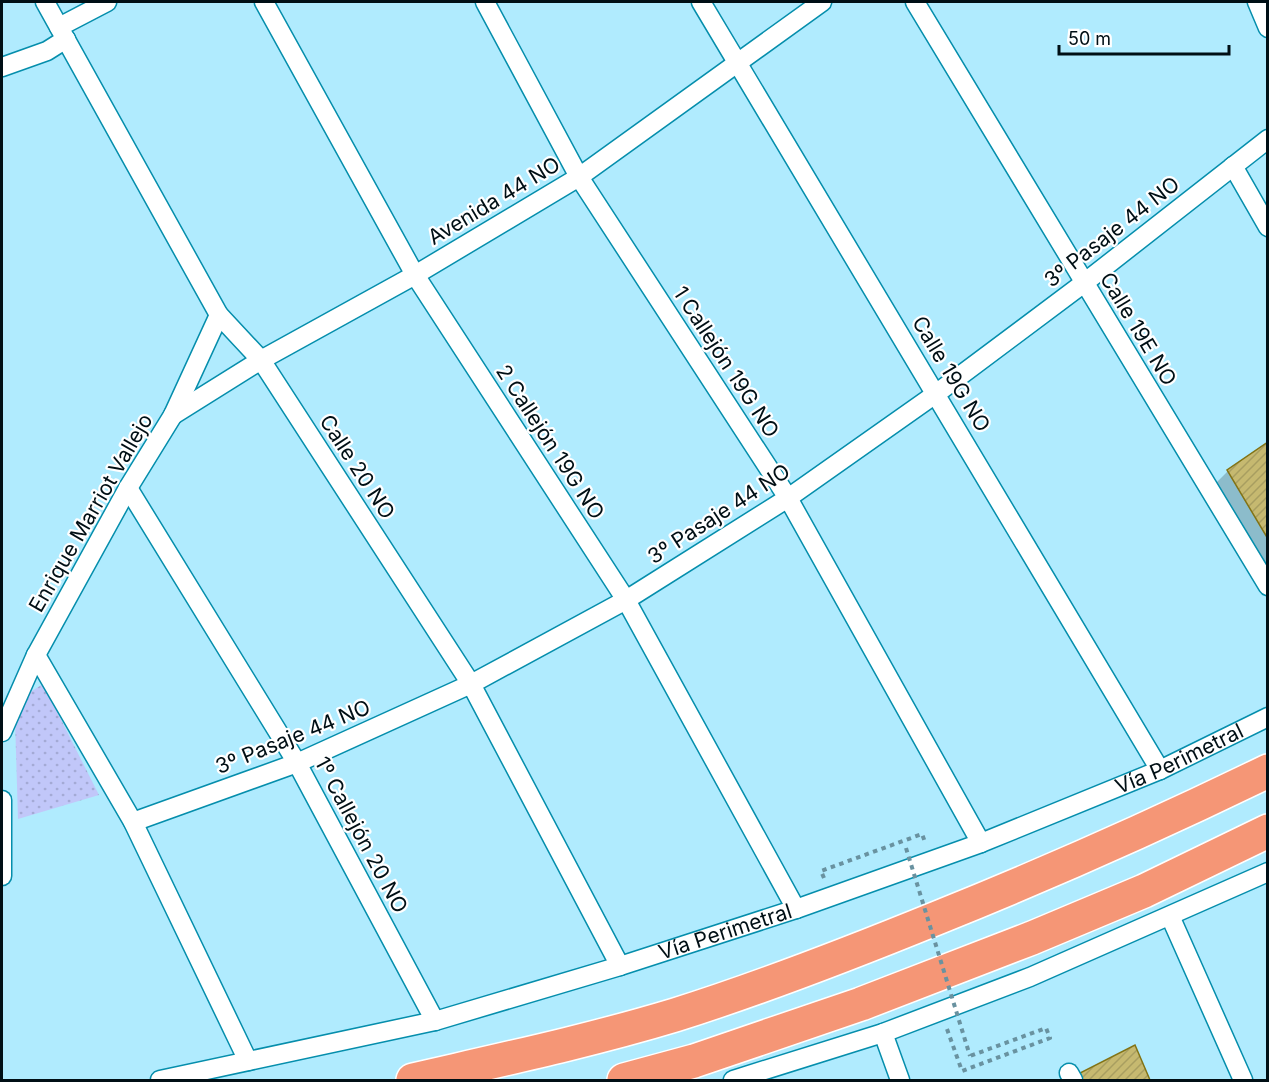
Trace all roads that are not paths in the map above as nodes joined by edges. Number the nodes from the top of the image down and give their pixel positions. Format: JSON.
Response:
{"nodes":[{"id":1,"x":45,"y":2,"type":"edge"},
{"id":2,"x":106,"y":2,"type":"edge"},
{"id":3,"x":264,"y":2,"type":"edge"},
{"id":4,"x":485,"y":2,"type":"edge"},
{"id":5,"x":701,"y":2,"type":"edge"},
{"id":6,"x":822,"y":2,"type":"edge"},
{"id":7,"x":915,"y":2,"type":"edge"},
{"id":8,"x":1257,"y":2,"type":"edge"},
{"id":9,"x":1268,"y":28,"type":"edge"},
{"id":10,"x":62,"y":33,"type":"junction"},
{"id":11,"x":738,"y":63,"type":"junction"},
{"id":12,"x":2,"y":67,"type":"edge"},
{"id":13,"x":1268,"y":139,"type":"edge"},
{"id":14,"x":1233,"y":166,"type":"junction"},
{"id":15,"x":579,"y":177,"type":"junction"},
{"id":16,"x":1268,"y":227,"type":"edge"},
{"id":17,"x":415,"y":275,"type":"junction"},
{"id":18,"x":1084,"y":283,"type":"junction"},
{"id":19,"x":219,"y":315,"type":"junction"},
{"id":20,"x":261,"y":360,"type":"junction"},
{"id":21,"x":937,"y":393,"type":"junction"},
{"id":22,"x":173,"y":415,"type":"junction"},
{"id":23,"x":128,"y":488,"type":"junction"},
{"id":24,"x":788,"y":498,"type":"junction"},
{"id":25,"x":1268,"y":586,"type":"edge"},
{"id":26,"x":626,"y":600,"type":"junction"},
{"id":27,"x":36,"y":655,"type":"junction"},
{"id":28,"x":471,"y":684,"type":"junction"},
{"id":29,"x":1268,"y":717,"type":"edge"},
{"id":30,"x":2,"y":732,"type":"edge"},
{"id":31,"x":297,"y":763,"type":"junction"},
{"id":32,"x":1160,"y":770,"type":"junction"},
{"id":33,"x":1268,"y":771,"type":"edge"},
{"id":34,"x":2,"y":800,"type":"edge"},
{"id":35,"x":133,"y":822,"type":"junction"},
{"id":36,"x":1268,"y":831,"type":"edge"},
{"id":37,"x":981,"y":843,"type":"junction"},
{"id":38,"x":1268,"y":872,"type":"edge"},
{"id":39,"x":2,"y":876,"type":"edge"},
{"id":40,"x":796,"y":909,"type":"junction"},
{"id":41,"x":1170,"y":916,"type":"junction"},
{"id":42,"x":620,"y":966,"type":"junction"},
{"id":43,"x":435,"y":1022,"type":"junction"},
{"id":44,"x":883,"y":1033,"type":"junction"},
{"id":45,"x":248,"y":1061,"type":"junction"},
{"id":46,"x":160,"y":1080,"type":"edge"},
{"id":47,"x":413,"y":1080,"type":"edge"},
{"id":48,"x":624,"y":1080,"type":"edge"},
{"id":49,"x":733,"y":1080,"type":"edge"},
{"id":50,"x":900,"y":1080,"type":"edge"},
{"id":51,"x":1243,"y":1080,"type":"edge"}],
"edges":[{"from":1,"to":10,"type":"street","name":"Calle 20 NO"},
{"from":2,"to":10,"type":"street"},
{"from":3,"to":17,"type":"street","name":"2 Callejón 19G NO"},
{"from":4,"to":15,"type":"street","name":"1 Callejón 19G NO"},
{"from":5,"to":11,"type":"street","name":"Calle 19G NO"},
{"from":6,"to":11,"type":"street","name":"Avenida 44 NO"},
{"from":7,"to":18,"type":"street","name":"Calle 19E NO"},
{"from":8,"to":9,"type":"street"},
{"from":10,"to":12,"type":"street"},
{"from":10,"to":19,"type":"street","name":"Calle 20 NO"},
{"from":11,"to":15,"type":"street","name":"Avenida 44 NO"},
{"from":11,"to":21,"type":"street","name":"Calle 19G NO"},
{"from":13,"to":14,"type":"street","name":"3º Pasaje 44 NO"},
{"from":14,"to":16,"type":"street"},
{"from":14,"to":18,"type":"street","name":"3º Pasaje 44 NO"},
{"from":15,"to":17,"type":"street","name":"Avenida 44 NO"},
{"from":15,"to":24,"type":"street","name":"1 Callejón 19G NO"},
{"from":17,"to":20,"type":"street","name":"Avenida 44 NO"},
{"from":17,"to":26,"type":"street","name":"2 Callejón 19G NO"},
{"from":18,"to":21,"type":"street","name":"3º Pasaje 44 NO"},
{"from":18,"to":25,"type":"street","name":"Calle 19E NO"},
{"from":19,"to":20,"type":"street","name":"Calle 20 NO"},
{"from":19,"to":22,"type":"street","name":"Enrique Marriot Vallejo"},
{"from":20,"to":22,"type":"street","name":"Avenida 44 NO"},
{"from":20,"to":28,"type":"street","name":"Calle 20 NO"},
{"from":21,"to":24,"type":"street","name":"3º Pasaje 44 NO"},
{"from":21,"to":32,"type":"street","name":"Calle 19G NO"},
{"from":22,"to":23,"type":"street","name":"Enrique Marriot Vallejo"},
{"from":23,"to":27,"type":"street","name":"Enrique Marriot Vallejo"},
{"from":23,"to":31,"type":"street","name":"1º Callejón 20 NO"},
{"from":24,"to":26,"type":"street","name":"3º Pasaje 44 NO"},
{"from":24,"to":37,"type":"street","name":"1 Callejón 19G NO"},
{"from":26,"to":28,"type":"street","name":"3º Pasaje 44 NO"},
{"from":26,"to":40,"type":"street","name":"2 Callejón 19G NO"},
{"from":27,"to":30,"type":"street","name":"Enrique Marriot Vallejo"},
{"from":27,"to":35,"type":"street"},
{"from":28,"to":31,"type":"street","name":"3º Pasaje 44 NO"},
{"from":28,"to":42,"type":"street","name":"Calle 20 NO"},
{"from":29,"to":32,"type":"street","name":"Vía Perimetral"},
{"from":31,"to":35,"type":"street","name":"3º Pasaje 44 NO"},
{"from":31,"to":43,"type":"street","name":"1º Callejón 20 NO"},
{"from":32,"to":37,"type":"street","name":"Vía Perimetral"},
{"from":33,"to":47,"type":"highway"},
{"from":34,"to":39,"type":"street"},
{"from":35,"to":45,"type":"street"},
{"from":36,"to":48,"type":"highway"},
{"from":37,"to":40,"type":"street","name":"Vía Perimetral"},
{"from":38,"to":41,"type":"street"},
{"from":40,"to":42,"type":"street","name":"Vía Perimetral"},
{"from":41,"to":44,"type":"street"},
{"from":41,"to":51,"type":"street"},
{"from":42,"to":43,"type":"street","name":"Vía Perimetral"},
{"from":43,"to":45,"type":"street","name":"Vía Perimetral"},
{"from":44,"to":49,"type":"street"},
{"from":44,"to":50,"type":"street"},
{"from":45,"to":46,"type":"street","name":"Vía Perimetral"}]}
